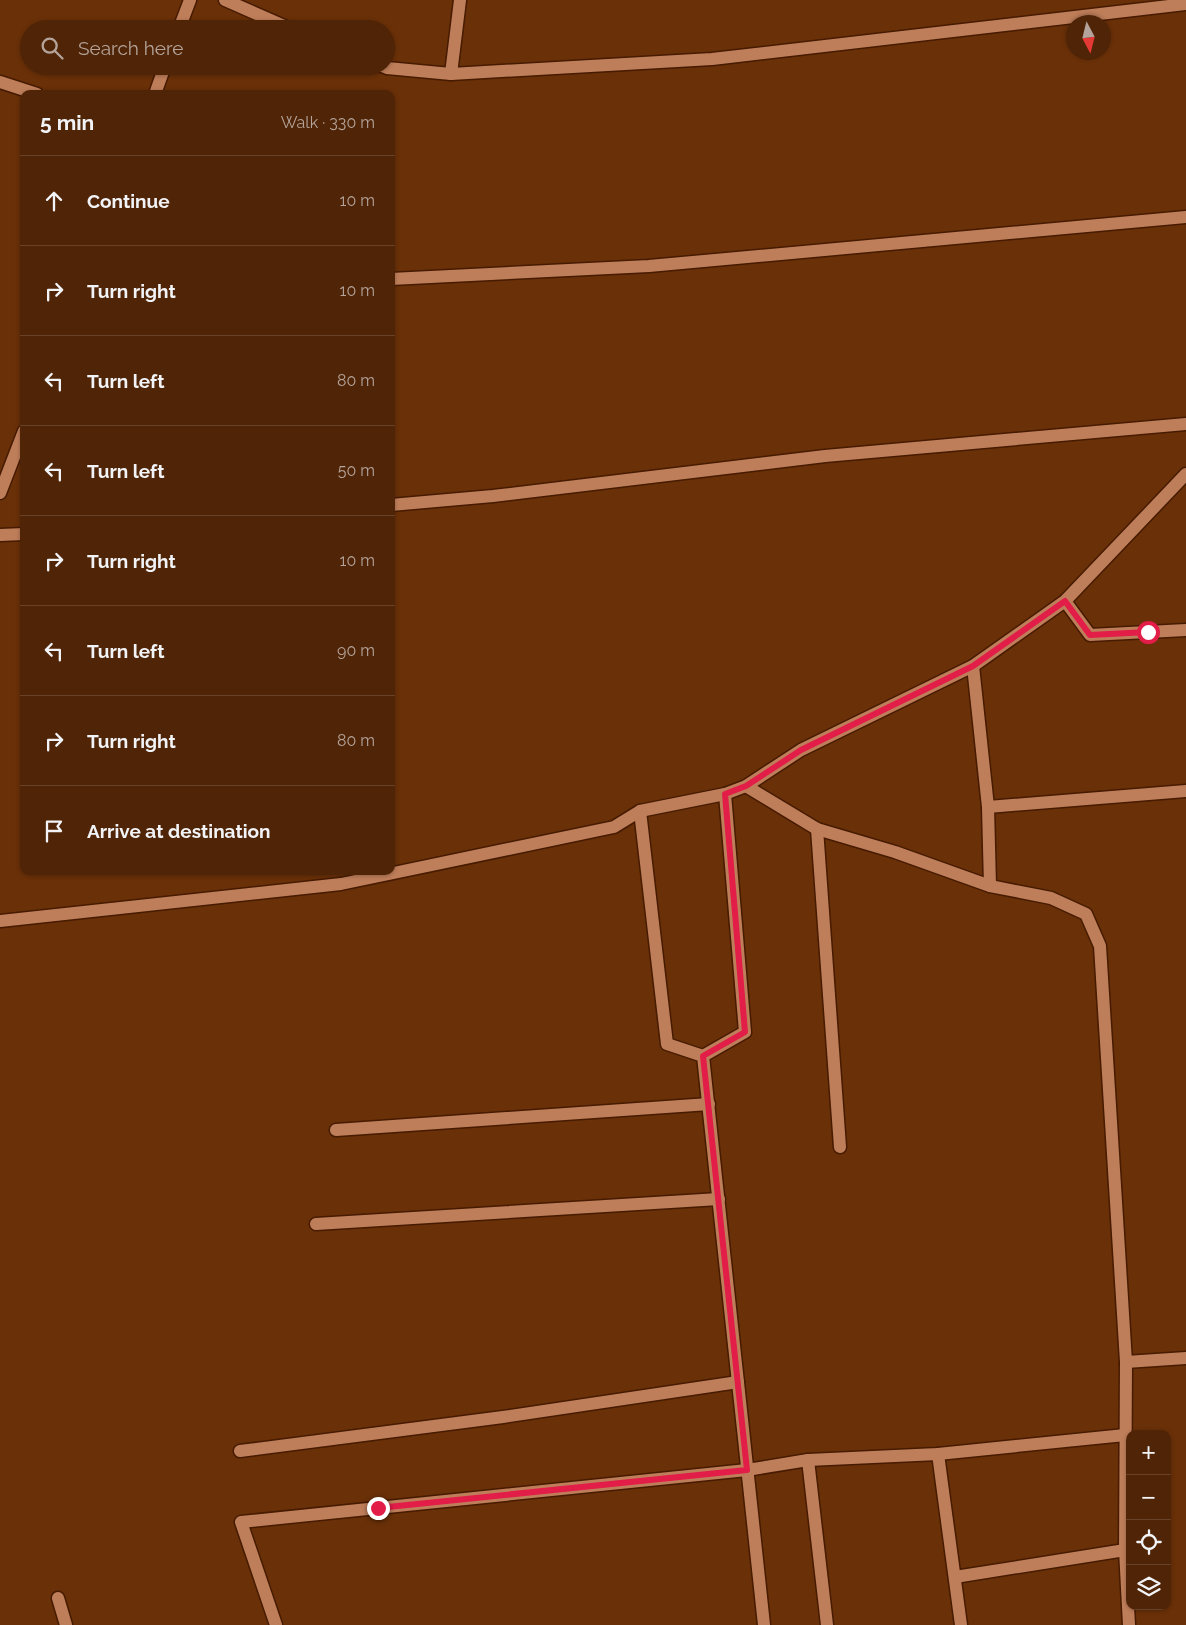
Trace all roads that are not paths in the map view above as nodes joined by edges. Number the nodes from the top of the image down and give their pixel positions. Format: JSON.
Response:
{"nodes":[{"id":1,"x":190,"y":0,"type":"edge"},
{"id":2,"x":225,"y":0,"type":"edge"},
{"id":3,"x":460,"y":0,"type":"edge"},
{"id":4,"x":1186,"y":4,"type":"edge"},
{"id":5,"x":182,"y":20,"type":"edge"},
{"id":6,"x":271,"y":20,"type":"edge"},
{"id":7,"x":395,"y":69,"type":"edge"},
{"id":8,"x":451,"y":74,"type":"junction"},
{"id":9,"x":162,"y":75,"type":"edge"},
{"id":10,"x":0,"y":82,"type":"edge"},
{"id":11,"x":25,"y":90,"type":"edge"},
{"id":12,"x":156,"y":90,"type":"edge"},
{"id":13,"x":1186,"y":218,"type":"edge"},
{"id":14,"x":395,"y":279,"type":"edge"},
{"id":15,"x":1186,"y":424,"type":"edge"},
{"id":16,"x":20,"y":441,"type":"edge"},
{"id":17,"x":1186,"y":474,"type":"edge"},
{"id":18,"x":0,"y":493,"type":"edge"},
{"id":19,"x":395,"y":505,"type":"edge"},
{"id":20,"x":20,"y":534,"type":"edge"},
{"id":21,"x":0,"y":535,"type":"edge"},
{"id":22,"x":1065,"y":601,"type":"junction"},
{"id":23,"x":1186,"y":630,"type":"edge"},
{"id":24,"x":973,"y":666,"type":"junction"},
{"id":25,"x":746,"y":786,"type":"junction"},
{"id":26,"x":1186,"y":791,"type":"edge"},
{"id":27,"x":725,"y":794,"type":"junction"},
{"id":28,"x":988,"y":807,"type":"junction"},
{"id":29,"x":640,"y":811,"type":"junction"},
{"id":30,"x":817,"y":829,"type":"junction"},
{"id":31,"x":395,"y":873,"type":"edge"},
{"id":32,"x":384,"y":875,"type":"edge"},
{"id":33,"x":990,"y":886,"type":"junction"},
{"id":34,"x":0,"y":921,"type":"edge"},
{"id":35,"x":703,"y":1056,"type":"junction"},
{"id":36,"x":708,"y":1104,"type":"junction"},
{"id":37,"x":336,"y":1130,"type":"dead end"},
{"id":38,"x":840,"y":1147,"type":"dead end"},
{"id":39,"x":719,"y":1199,"type":"junction"},
{"id":40,"x":316,"y":1224,"type":"dead end"},
{"id":41,"x":1186,"y":1358,"type":"edge"},
{"id":42,"x":1126,"y":1362,"type":"junction"},
{"id":43,"x":738,"y":1382,"type":"junction"},
{"id":44,"x":1125,"y":1435,"type":"junction"},
{"id":45,"x":240,"y":1451,"type":"dead end"},
{"id":46,"x":938,"y":1454,"type":"junction"},
{"id":47,"x":808,"y":1460,"type":"junction"},
{"id":48,"x":747,"y":1470,"type":"junction"},
{"id":49,"x":1125,"y":1550,"type":"junction"},
{"id":50,"x":955,"y":1577,"type":"junction"},
{"id":51,"x":58,"y":1598,"type":"dead end"},
{"id":52,"x":66,"y":1625,"type":"edge"},
{"id":53,"x":276,"y":1625,"type":"edge"},
{"id":54,"x":764,"y":1625,"type":"edge"},
{"id":55,"x":827,"y":1625,"type":"edge"},
{"id":56,"x":961,"y":1625,"type":"edge"},
{"id":57,"x":1129,"y":1625,"type":"edge"}],
"edges":[{"from":1,"to":5,"type":"street"},
{"from":2,"to":6,"type":"street"},
{"from":3,"to":8,"type":"street"},
{"from":4,"to":8,"type":"street"},
{"from":7,"to":8,"type":"street"},
{"from":9,"to":12,"type":"street"},
{"from":10,"to":11,"type":"street"},
{"from":13,"to":14,"type":"street"},
{"from":15,"to":19,"type":"street"},
{"from":16,"to":18,"type":"street"},
{"from":17,"to":22,"type":"street"},
{"from":20,"to":21,"type":"street"},
{"from":22,"to":23,"type":"street"},
{"from":22,"to":24,"type":"street"},
{"from":24,"to":25,"type":"street"},
{"from":24,"to":28,"type":"street"},
{"from":25,"to":27,"type":"street"},
{"from":25,"to":30,"type":"street"},
{"from":26,"to":28,"type":"street"},
{"from":27,"to":29,"type":"street"},
{"from":27,"to":35,"type":"street"},
{"from":28,"to":33,"type":"street"},
{"from":29,"to":31,"type":"street"},
{"from":29,"to":35,"type":"street"},
{"from":30,"to":33,"type":"street"},
{"from":30,"to":38,"type":"street"},
{"from":32,"to":34,"type":"street"},
{"from":33,"to":42,"type":"street"},
{"from":35,"to":36,"type":"street"},
{"from":36,"to":37,"type":"street"},
{"from":36,"to":39,"type":"street"},
{"from":39,"to":40,"type":"street"},
{"from":39,"to":43,"type":"street"},
{"from":41,"to":42,"type":"street"},
{"from":42,"to":44,"type":"street"},
{"from":43,"to":45,"type":"street"},
{"from":43,"to":48,"type":"street"},
{"from":44,"to":46,"type":"street"},
{"from":44,"to":49,"type":"street"},
{"from":46,"to":47,"type":"street"},
{"from":46,"to":50,"type":"street"},
{"from":47,"to":48,"type":"street"},
{"from":47,"to":55,"type":"street"},
{"from":48,"to":53,"type":"street"},
{"from":48,"to":54,"type":"street"},
{"from":49,"to":50,"type":"street"},
{"from":49,"to":57,"type":"street"},
{"from":50,"to":56,"type":"street"},
{"from":51,"to":52,"type":"street"}]}
